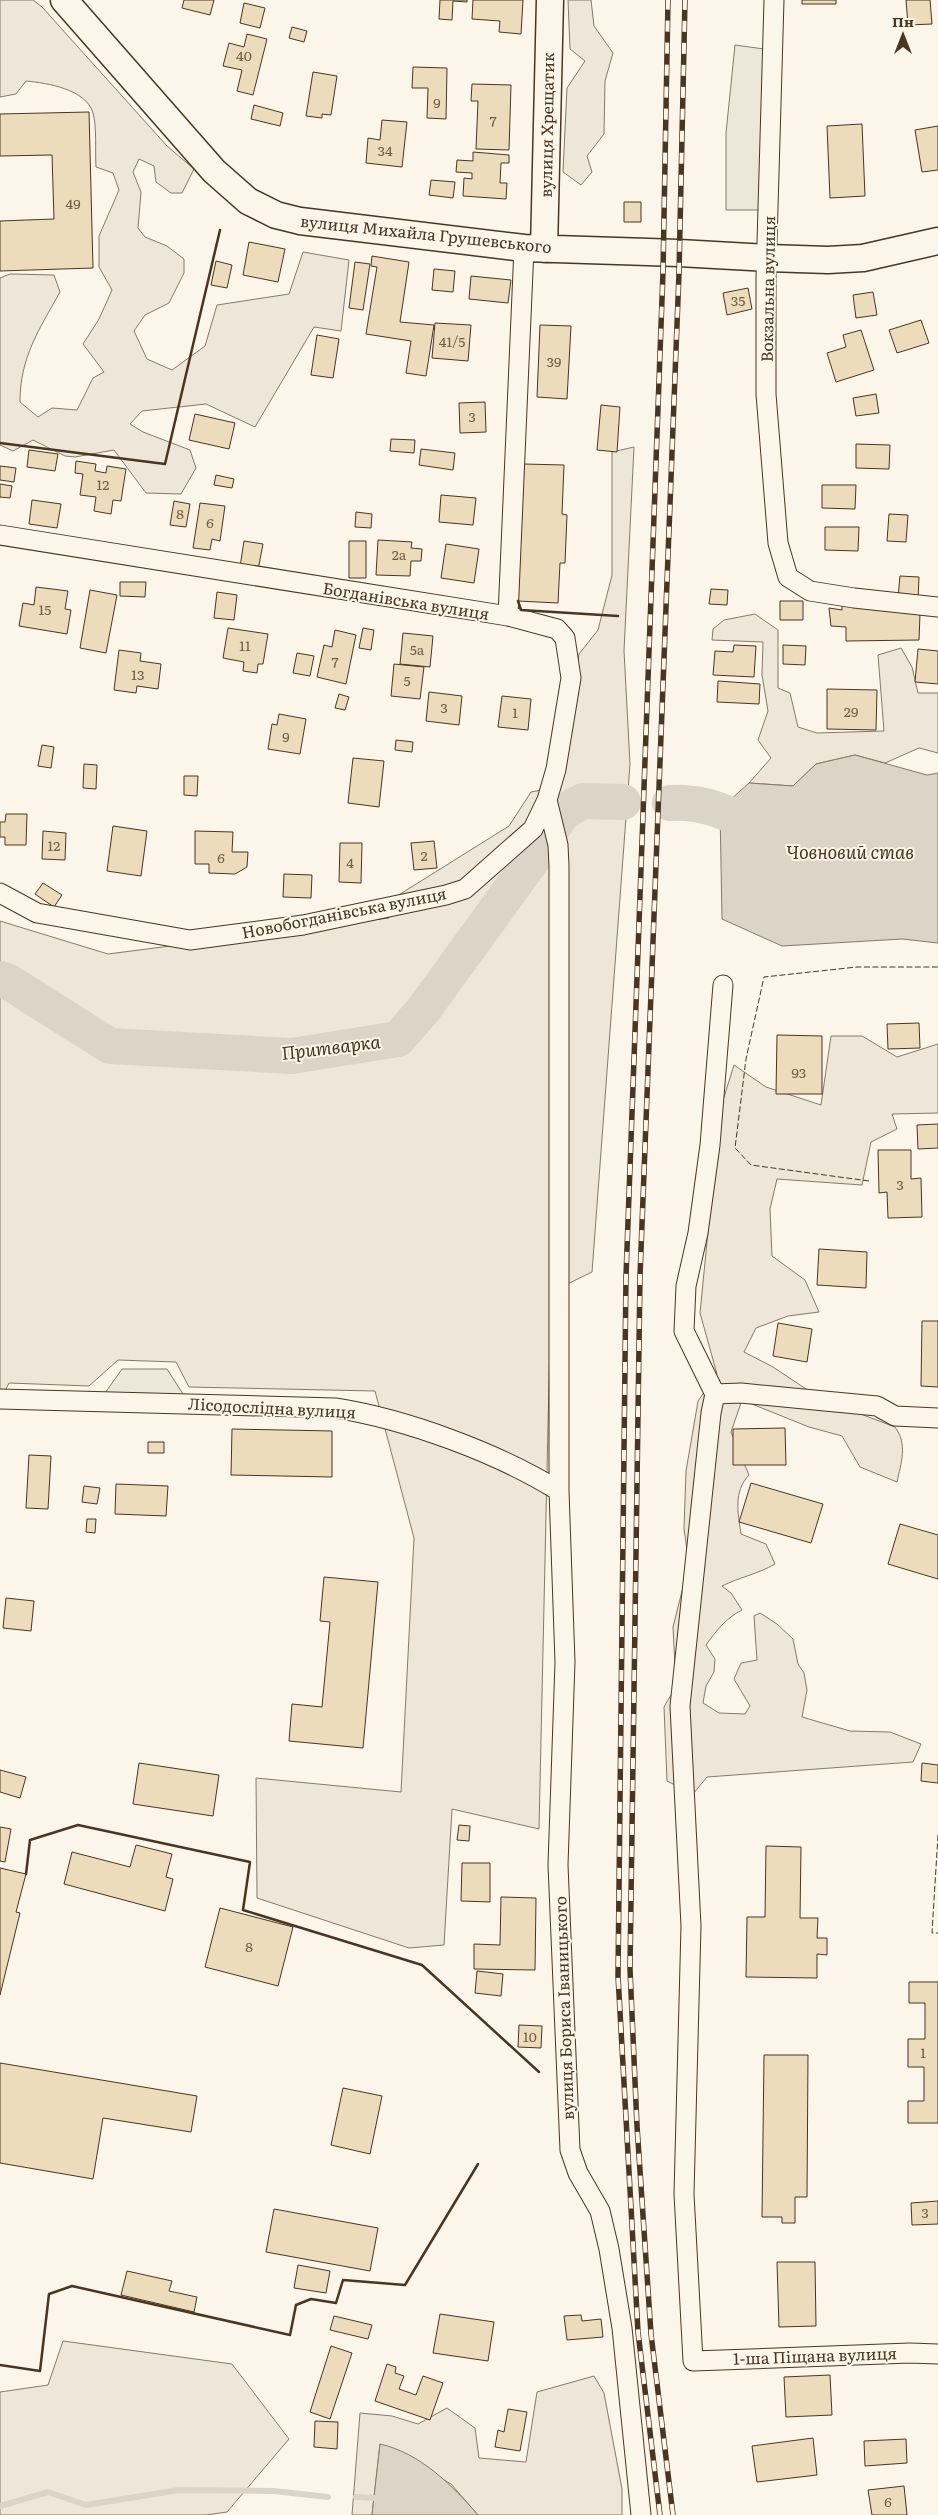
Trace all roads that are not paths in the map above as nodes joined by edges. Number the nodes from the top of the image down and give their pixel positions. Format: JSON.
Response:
{"nodes":[{"id":1,"x":64,"y":0,"type":"edge"},
{"id":2,"x":550,"y":0,"type":"edge"},
{"id":3,"x":774,"y":0,"type":"edge"},
{"id":4,"x":938,"y":241,"type":"edge"},
{"id":5,"x":534,"y":249,"type":"junction"},
{"id":6,"x":768,"y":258,"type":"junction"},
{"id":7,"x":0,"y":536,"type":"edge"},
{"id":8,"x":938,"y":607,"type":"edge"},
{"id":9,"x":508,"y":616,"type":"junction"},
{"id":10,"x":548,"y":806,"type":"junction"},
{"id":11,"x":0,"y":893,"type":"edge"},
{"id":12,"x":723,"y":985,"type":"dead end"},
{"id":13,"x":715,"y":1394,"type":"junction"},
{"id":14,"x":0,"y":1399,"type":"edge"},
{"id":15,"x":938,"y":1418,"type":"edge"},
{"id":16,"x":559,"y":1491,"type":"junction"},
{"id":17,"x":938,"y":2354,"type":"edge"},
{"id":18,"x":641,"y":2515,"type":"edge"}],
"edges":[{"from":1,"to":5,"type":"street","name":"вулиця Михайла Грушевського"},
{"from":2,"to":5,"type":"street","name":"вулиця Хрещатик"},
{"from":3,"to":6,"type":"street","name":"Вокзальна вулиця"},
{"from":4,"to":6,"type":"street","name":"вулиця Михайла Грушевського"},
{"from":5,"to":6,"type":"street","name":"вулиця Михайла Грушевського"},
{"from":5,"to":9,"type":"street","name":"Богданівська вулиця"},
{"from":6,"to":8,"type":"street","name":"Вокзальна вулиця"},
{"from":7,"to":9,"type":"street","name":"Богданівська вулиця"},
{"from":9,"to":10,"type":"street","name":"Новобогданівська вулиця"},
{"from":10,"to":11,"type":"street","name":"Новобогданівська вулиця"},
{"from":10,"to":16,"type":"street","name":"вулиця Бориса Іваницького"},
{"from":12,"to":13,"type":"street"},
{"from":13,"to":15,"type":"street"},
{"from":13,"to":17,"type":"street","name":"1-ша Піщана вулиця"},
{"from":14,"to":16,"type":"street","name":"Лісодослідна вулиця"},
{"from":16,"to":18,"type":"street","name":"вулиця Бориса Іваницького"}]}
